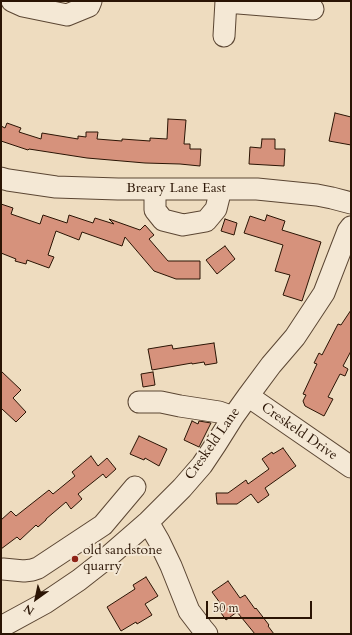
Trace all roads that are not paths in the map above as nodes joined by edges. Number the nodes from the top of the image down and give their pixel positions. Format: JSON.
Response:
{"nodes":[{"id":1,"x":12,"y":1,"type":"edge"},
{"id":2,"x":91,"y":1,"type":"edge"},
{"id":3,"x":226,"y":2,"type":"edge"},
{"id":4,"x":312,"y":9,"type":"dead end"},
{"id":5,"x":224,"y":36,"type":"dead end"},
{"id":6,"x":1,"y":178,"type":"edge"},
{"id":7,"x":155,"y":189,"type":"junction"},
{"id":8,"x":221,"y":189,"type":"junction"},
{"id":9,"x":351,"y":203,"type":"edge"},
{"id":10,"x":351,"y":227,"type":"edge"},
{"id":11,"x":248,"y":396,"type":"junction"},
{"id":12,"x":139,"y":402,"type":"dead end"},
{"id":13,"x":233,"y":417,"type":"junction"},
{"id":14,"x":351,"y":467,"type":"edge"},
{"id":15,"x":135,"y":487,"type":"dead end"},
{"id":16,"x":148,"y":522,"type":"junction"},
{"id":17,"x":103,"y":525,"type":"junction"},
{"id":18,"x":120,"y":546,"type":"junction"},
{"id":19,"x":3,"y":568,"type":"dead end"},
{"id":20,"x":1,"y":627,"type":"edge"},
{"id":21,"x":207,"y":634,"type":"edge"}],
"edges":[{"from":1,"to":2,"type":"street"},
{"from":3,"to":4,"type":"street"},
{"from":3,"to":5,"type":"street"},
{"from":6,"to":7,"type":"street","name":"Breary Lane East"},
{"from":7,"to":8,"type":"street","name":"Breary Lane East"},
{"from":7,"to":8,"type":"street"},
{"from":8,"to":9,"type":"street","name":"Breary Lane East"},
{"from":10,"to":11,"type":"street","name":"Creskeld Lane"},
{"from":11,"to":13,"type":"street","name":"Creskeld Lane"},
{"from":11,"to":14,"type":"street","name":"Creskeld Drive"},
{"from":12,"to":13,"type":"street"},
{"from":13,"to":16,"type":"street","name":"Creskeld Lane"},
{"from":15,"to":17,"type":"street"},
{"from":16,"to":18,"type":"street","name":"Creskeld Lane"},
{"from":16,"to":21,"type":"street"},
{"from":17,"to":18,"type":"street"},
{"from":17,"to":19,"type":"street"},
{"from":18,"to":20,"type":"street","name":"Creskeld Lane"}]}
